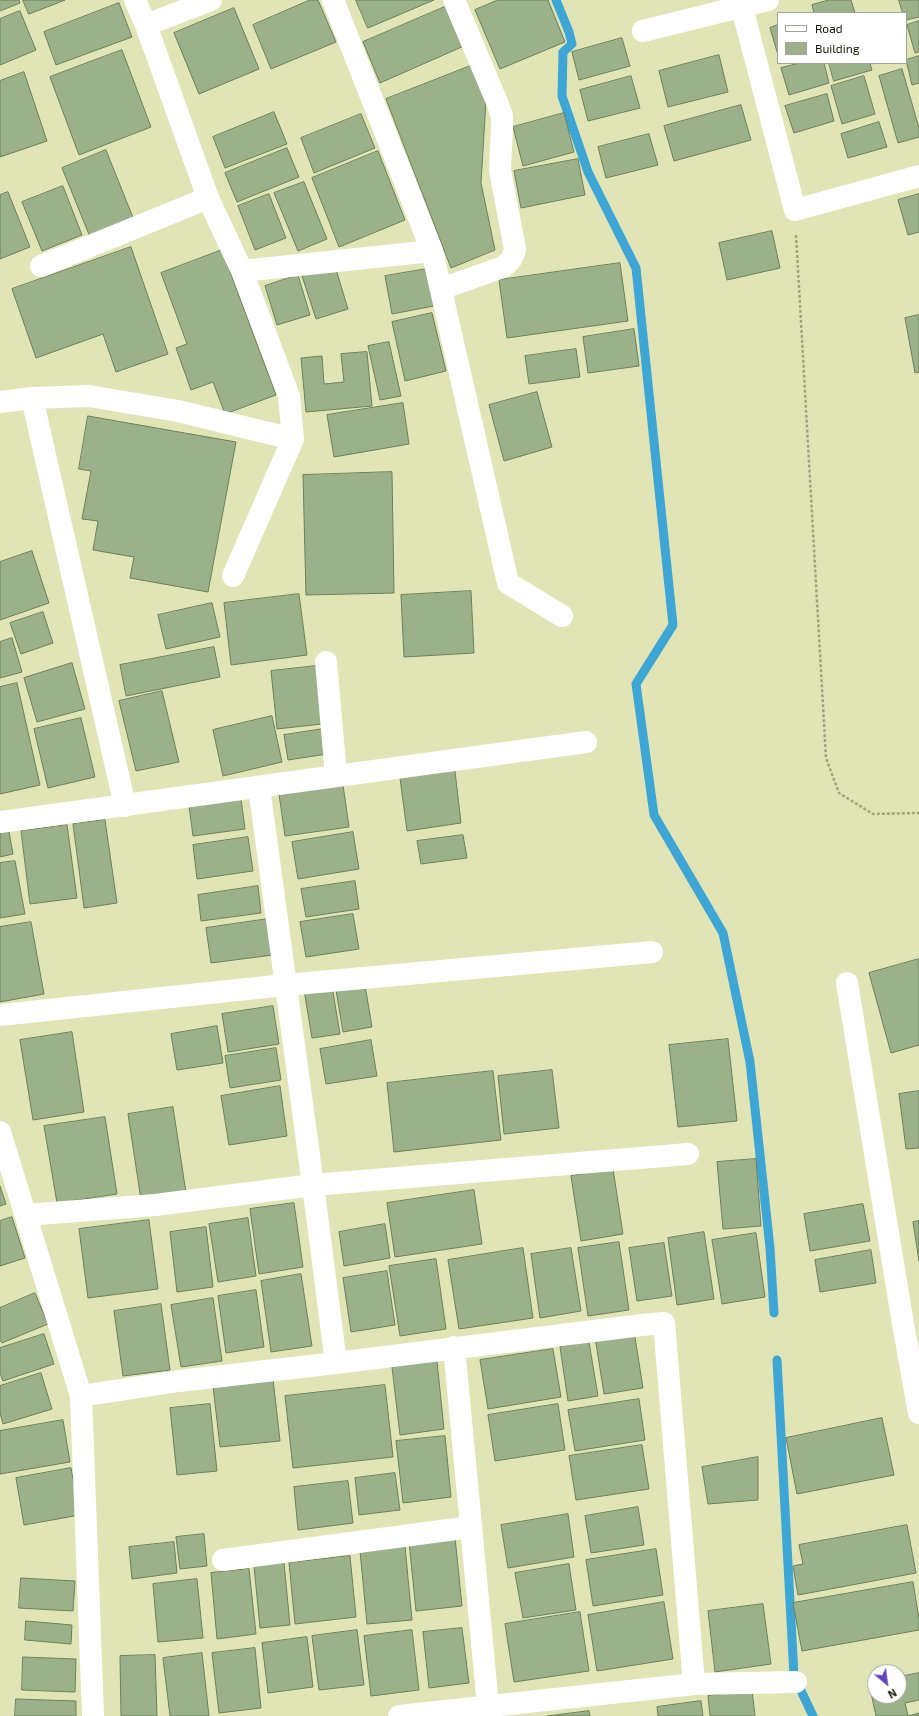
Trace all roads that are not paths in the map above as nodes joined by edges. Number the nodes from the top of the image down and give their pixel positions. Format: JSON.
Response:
{"nodes":[{"id":1,"x":135,"y":0,"type":"edge"},
{"id":2,"x":211,"y":0,"type":"edge"},
{"id":3,"x":333,"y":0,"type":"edge"},
{"id":4,"x":454,"y":0,"type":"edge"},
{"id":5,"x":768,"y":0,"type":"edge"},
{"id":6,"x":741,"y":3,"type":"edge"},
{"id":7,"x":146,"y":25,"type":"junction"},
{"id":8,"x":643,"y":31,"type":"dead end"},
{"id":9,"x":919,"y":176,"type":"edge"},
{"id":10,"x":208,"y":198,"type":"junction"},
{"id":11,"x":432,"y":250,"type":"junction"},
{"id":12,"x":41,"y":266,"type":"dead end"},
{"id":13,"x":242,"y":271,"type":"junction"},
{"id":14,"x":441,"y":289,"type":"junction"},
{"id":15,"x":32,"y":398,"type":"junction"},
{"id":16,"x":0,"y":402,"type":"edge"},
{"id":17,"x":293,"y":439,"type":"junction"},
{"id":18,"x":233,"y":576,"type":"dead end"},
{"id":19,"x":562,"y":616,"type":"dead end"},
{"id":20,"x":326,"y":662,"type":"dead end"},
{"id":21,"x":586,"y":742,"type":"dead end"},
{"id":22,"x":336,"y":775,"type":"junction"},
{"id":23,"x":259,"y":786,"type":"junction"},
{"id":24,"x":125,"y":806,"type":"junction"},
{"id":25,"x":0,"y":822,"type":"edge"},
{"id":26,"x":652,"y":952,"type":"dead end"},
{"id":27,"x":847,"y":983,"type":"dead end"},
{"id":28,"x":285,"y":986,"type":"junction"},
{"id":29,"x":0,"y":1015,"type":"edge"},
{"id":30,"x":0,"y":1132,"type":"edge"},
{"id":31,"x":688,"y":1154,"type":"dead end"},
{"id":32,"x":313,"y":1185,"type":"junction"},
{"id":33,"x":25,"y":1214,"type":"junction"},
{"id":34,"x":910,"y":1316,"type":"edge"},
{"id":35,"x":454,"y":1347,"type":"junction"},
{"id":36,"x":336,"y":1363,"type":"junction"},
{"id":37,"x":81,"y":1396,"type":"junction"},
{"id":38,"x":919,"y":1412,"type":"edge"},
{"id":39,"x":471,"y":1527,"type":"junction"},
{"id":40,"x":223,"y":1560,"type":"dead end"},
{"id":41,"x":796,"y":1682,"type":"dead end"},
{"id":42,"x":694,"y":1684,"type":"junction"},
{"id":43,"x":489,"y":1711,"type":"edge"},
{"id":44,"x":93,"y":1716,"type":"edge"},
{"id":45,"x":399,"y":1716,"type":"edge"}],
"edges":[{"from":1,"to":7,"type":"street"},
{"from":2,"to":7,"type":"street"},
{"from":3,"to":11,"type":"street"},
{"from":4,"to":14,"type":"street"},
{"from":5,"to":6,"type":"street"},
{"from":6,"to":8,"type":"street"},
{"from":6,"to":9,"type":"street"},
{"from":7,"to":10,"type":"street"},
{"from":10,"to":12,"type":"street"},
{"from":10,"to":13,"type":"street"},
{"from":11,"to":13,"type":"street"},
{"from":11,"to":14,"type":"street"},
{"from":13,"to":17,"type":"street"},
{"from":14,"to":19,"type":"street"},
{"from":15,"to":16,"type":"street"},
{"from":15,"to":17,"type":"street"},
{"from":15,"to":24,"type":"street"},
{"from":17,"to":18,"type":"street"},
{"from":20,"to":22,"type":"street"},
{"from":21,"to":22,"type":"street"},
{"from":22,"to":23,"type":"street"},
{"from":23,"to":24,"type":"street"},
{"from":23,"to":28,"type":"street"},
{"from":24,"to":25,"type":"street"},
{"from":26,"to":28,"type":"street"},
{"from":27,"to":34,"type":"street"},
{"from":28,"to":29,"type":"street"},
{"from":28,"to":32,"type":"street"},
{"from":30,"to":33,"type":"street"},
{"from":31,"to":32,"type":"street"},
{"from":32,"to":33,"type":"street"},
{"from":32,"to":36,"type":"street"},
{"from":33,"to":37,"type":"street"},
{"from":34,"to":38,"type":"street"},
{"from":35,"to":36,"type":"street"},
{"from":35,"to":39,"type":"street"},
{"from":35,"to":42,"type":"street"},
{"from":36,"to":37,"type":"street"},
{"from":37,"to":44,"type":"street"},
{"from":39,"to":40,"type":"street"},
{"from":39,"to":43,"type":"street"},
{"from":41,"to":42,"type":"street"},
{"from":42,"to":43,"type":"street"},
{"from":43,"to":45,"type":"street"}]}
